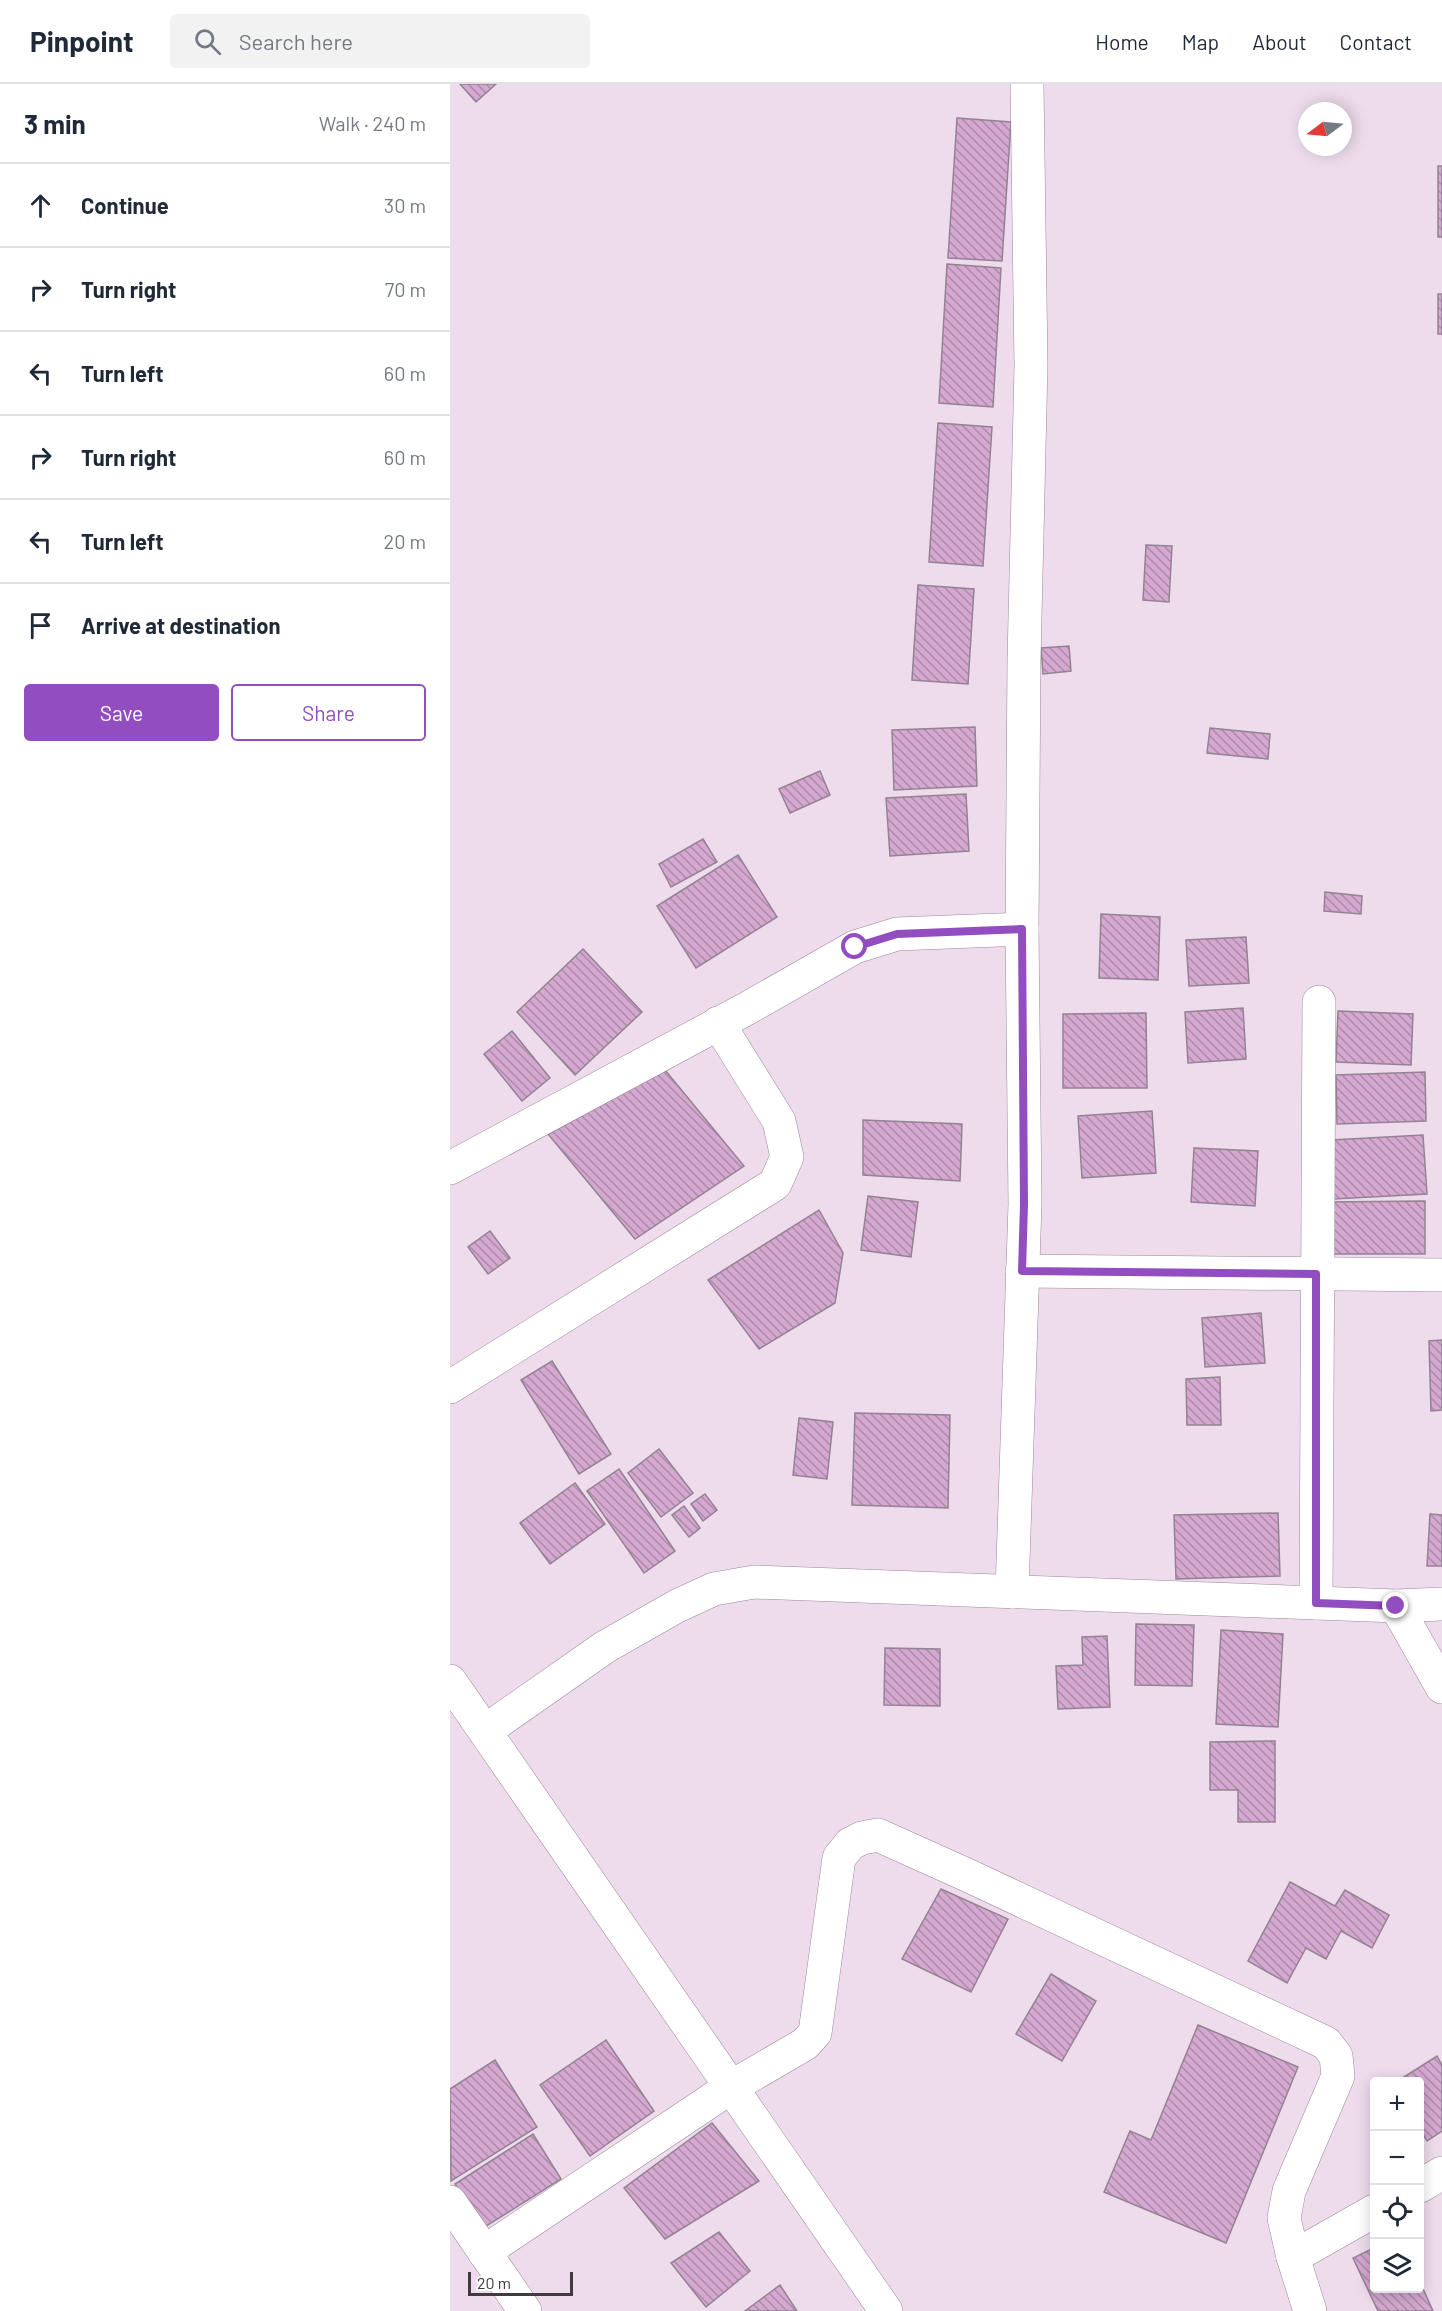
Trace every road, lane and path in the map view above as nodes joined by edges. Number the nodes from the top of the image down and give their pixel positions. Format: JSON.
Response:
{"nodes":[{"id":1,"x":1027,"y":84,"type":"edge"},
{"id":2,"x":1022,"y":929,"type":"junction"},
{"id":3,"x":1319,"y":1002,"type":"dead end"},
{"id":4,"x":718,"y":1023,"type":"junction"},
{"id":5,"x":450,"y":1167,"type":"edge"},
{"id":6,"x":1022,"y":1271,"type":"junction"},
{"id":7,"x":1316,"y":1274,"type":"junction"},
{"id":8,"x":1442,"y":1275,"type":"edge"},
{"id":9,"x":450,"y":1387,"type":"edge"},
{"id":10,"x":1012,"y":1592,"type":"junction"},
{"id":11,"x":1316,"y":1603,"type":"junction"},
{"id":12,"x":1442,"y":1604,"type":"edge"},
{"id":13,"x":1396,"y":1606,"type":"junction"},
{"id":14,"x":1442,"y":1687,"type":"edge"},
{"id":15,"x":463,"y":1710,"type":"edge"},
{"id":16,"x":731,"y":2087,"type":"junction"},
{"id":17,"x":1442,"y":2173,"type":"edge"},
{"id":18,"x":1421,"y":2185,"type":"edge"},
{"id":19,"x":450,"y":2202,"type":"edge"},
{"id":20,"x":1370,"y":2213,"type":"edge"},
{"id":21,"x":484,"y":2252,"type":"junction"},
{"id":22,"x":1293,"y":2257,"type":"junction"},
{"id":23,"x":525,"y":2311,"type":"edge"},
{"id":24,"x":886,"y":2311,"type":"edge"},
{"id":25,"x":1310,"y":2311,"type":"edge"}],
"edges":[{"from":1,"to":2,"type":"street"},
{"from":2,"to":4,"type":"street"},
{"from":2,"to":6,"type":"street"},
{"from":3,"to":7,"type":"street"},
{"from":4,"to":5,"type":"street"},
{"from":4,"to":9,"type":"street"},
{"from":6,"to":7,"type":"street"},
{"from":6,"to":10,"type":"street"},
{"from":7,"to":8,"type":"street"},
{"from":7,"to":11,"type":"street"},
{"from":10,"to":11,"type":"street"},
{"from":10,"to":15,"type":"street"},
{"from":11,"to":13,"type":"street"},
{"from":12,"to":13,"type":"street"},
{"from":13,"to":14,"type":"street"},
{"from":15,"to":16,"type":"street"},
{"from":16,"to":21,"type":"street"},
{"from":16,"to":22,"type":"street"},
{"from":16,"to":24,"type":"street"},
{"from":17,"to":18,"type":"street"},
{"from":19,"to":21,"type":"street"},
{"from":20,"to":22,"type":"street"},
{"from":21,"to":23,"type":"street"},
{"from":22,"to":25,"type":"street"}]}
